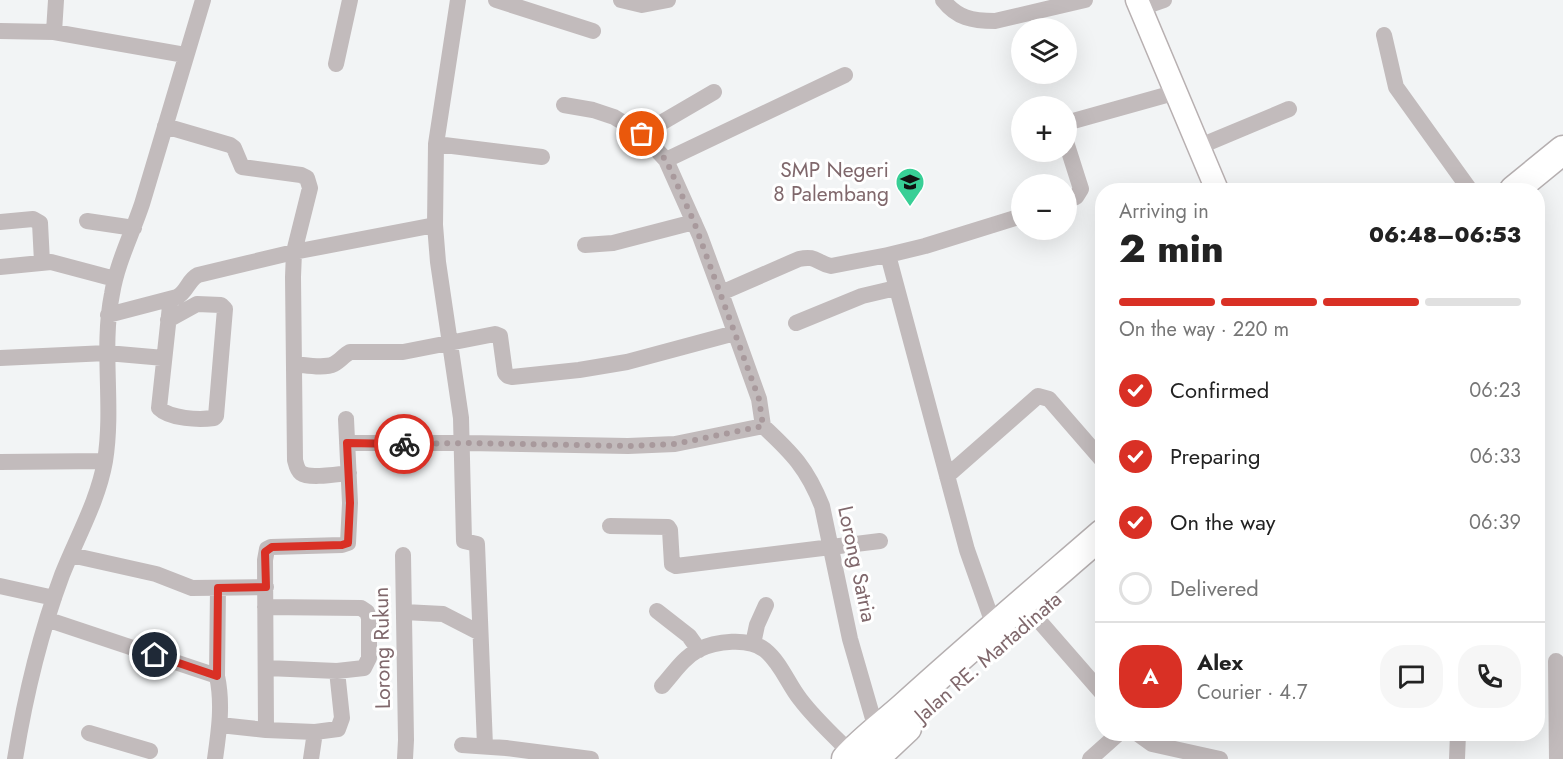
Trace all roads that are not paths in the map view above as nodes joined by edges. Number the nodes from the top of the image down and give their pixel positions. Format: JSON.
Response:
{"nodes":[{"id":1,"x":56,"y":0,"type":"edge"},
{"id":2,"x":203,"y":0,"type":"edge"},
{"id":3,"x":350,"y":0,"type":"edge"},
{"id":4,"x":458,"y":0,"type":"edge"},
{"id":5,"x":496,"y":0,"type":"edge"},
{"id":6,"x":621,"y":0,"type":"edge"},
{"id":7,"x":668,"y":0,"type":"edge"},
{"id":8,"x":943,"y":0,"type":"edge"},
{"id":9,"x":1085,"y":0,"type":"edge"},
{"id":10,"x":1164,"y":0,"type":"edge"},
{"id":11,"x":1139,"y":4,"type":"edge"},
{"id":12,"x":0,"y":32,"type":"edge"},
{"id":13,"x":54,"y":32,"type":"junction"},
{"id":14,"x":592,"y":32,"type":"dead end"},
{"id":15,"x":1384,"y":35,"type":"dead end"},
{"id":16,"x":185,"y":56,"type":"junction"},
{"id":17,"x":336,"y":64,"type":"dead end"},
{"id":18,"x":845,"y":75,"type":"dead end"},
{"id":19,"x":714,"y":92,"type":"dead end"},
{"id":20,"x":1176,"y":92,"type":"junction"},
{"id":21,"x":564,"y":105,"type":"dead end"},
{"id":22,"x":1289,"y":109,"type":"dead end"},
{"id":23,"x":1077,"y":120,"type":"edge"},
{"id":24,"x":165,"y":126,"type":"junction"},
{"id":25,"x":642,"y":134,"type":"junction"},
{"id":26,"x":436,"y":144,"type":"junction"},
{"id":27,"x":1198,"y":147,"type":"junction"},
{"id":28,"x":1563,"y":150,"type":"edge"},
{"id":29,"x":542,"y":157,"type":"dead end"},
{"id":30,"x":666,"y":160,"type":"junction"},
{"id":31,"x":1563,"y":173,"type":"edge"},
{"id":32,"x":1077,"y":179,"type":"edge"},
{"id":33,"x":1214,"y":183,"type":"edge"},
{"id":34,"x":1465,"y":183,"type":"edge"},
{"id":35,"x":1523,"y":183,"type":"edge"},
{"id":36,"x":1545,"y":188,"type":"edge"},
{"id":37,"x":1077,"y":195,"type":"edge"},
{"id":38,"x":1011,"y":219,"type":"edge"},
{"id":39,"x":87,"y":221,"type":"dead end"},
{"id":40,"x":0,"y":222,"type":"edge"},
{"id":41,"x":694,"y":222,"type":"junction"},
{"id":42,"x":435,"y":225,"type":"junction"},
{"id":43,"x":134,"y":228,"type":"junction"},
{"id":44,"x":585,"y":245,"type":"dead end"},
{"id":45,"x":294,"y":252,"type":"junction"},
{"id":46,"x":888,"y":255,"type":"junction"},
{"id":47,"x":42,"y":262,"type":"junction"},
{"id":48,"x":0,"y":267,"type":"edge"},
{"id":49,"x":115,"y":279,"type":"junction"},
{"id":50,"x":896,"y":288,"type":"junction"},
{"id":51,"x":721,"y":293,"type":"junction"},
{"id":52,"x":108,"y":315,"type":"junction"},
{"id":53,"x":796,"y":324,"type":"dead end"},
{"id":54,"x":735,"y":333,"type":"junction"},
{"id":55,"x":450,"y":344,"type":"junction"},
{"id":56,"x":106,"y":353,"type":"junction"},
{"id":57,"x":0,"y":358,"type":"edge"},
{"id":58,"x":164,"y":358,"type":"junction"},
{"id":59,"x":294,"y":364,"type":"junction"},
{"id":60,"x":346,"y":419,"type":"dead end"},
{"id":61,"x":763,"y":426,"type":"junction"},
{"id":62,"x":347,"y":443,"type":"junction"},
{"id":63,"x":462,"y":443,"type":"junction"},
{"id":64,"x":1095,"y":452,"type":"edge"},
{"id":65,"x":105,"y":461,"type":"junction"},
{"id":66,"x":0,"y":462,"type":"edge"},
{"id":67,"x":349,"y":474,"type":"junction"},
{"id":68,"x":947,"y":476,"type":"junction"},
{"id":69,"x":610,"y":526,"type":"dead end"},
{"id":70,"x":880,"y":541,"type":"dead end"},
{"id":71,"x":1095,"y":541,"type":"edge"},
{"id":72,"x":829,"y":548,"type":"junction"},
{"id":73,"x":71,"y":555,"type":"junction"},
{"id":74,"x":402,"y":555,"type":"dead end"},
{"id":75,"x":1095,"y":561,"type":"edge"},
{"id":76,"x":0,"y":586,"type":"edge"},
{"id":77,"x":266,"y":587,"type":"junction"},
{"id":78,"x":218,"y":588,"type":"junction"},
{"id":79,"x":54,"y":598,"type":"junction"},
{"id":80,"x":766,"y":605,"type":"dead end"},
{"id":81,"x":265,"y":607,"type":"junction"},
{"id":82,"x":1028,"y":609,"type":"junction"},
{"id":83,"x":657,"y":611,"type":"dead end"},
{"id":84,"x":404,"y":612,"type":"junction"},
{"id":85,"x":48,"y":620,"type":"junction"},
{"id":86,"x":994,"y":626,"type":"junction"},
{"id":87,"x":480,"y":633,"type":"junction"},
{"id":88,"x":753,"y":644,"type":"junction"},
{"id":89,"x":699,"y":650,"type":"junction"},
{"id":90,"x":1556,"y":661,"type":"dead end"},
{"id":91,"x":267,"y":668,"type":"junction"},
{"id":92,"x":337,"y":671,"type":"junction"},
{"id":93,"x":217,"y":676,"type":"junction"},
{"id":94,"x":1095,"y":685,"type":"edge"},
{"id":95,"x":662,"y":686,"type":"dead end"},
{"id":96,"x":220,"y":725,"type":"junction"},
{"id":97,"x":876,"y":729,"type":"junction"},
{"id":98,"x":266,"y":730,"type":"junction"},
{"id":99,"x":315,"y":732,"type":"junction"},
{"id":100,"x":89,"y":734,"type":"dead end"},
{"id":101,"x":1110,"y":741,"type":"edge"},
{"id":102,"x":1148,"y":741,"type":"edge"},
{"id":103,"x":1458,"y":741,"type":"edge"},
{"id":104,"x":462,"y":745,"type":"dead end"},
{"id":105,"x":485,"y":746,"type":"junction"},
{"id":106,"x":142,"y":753,"type":"edge"},
{"id":107,"x":1190,"y":756,"type":"edge"},
{"id":108,"x":857,"y":757,"type":"edge"},
{"id":109,"x":15,"y":759,"type":"edge"},
{"id":110,"x":214,"y":759,"type":"edge"},
{"id":111,"x":311,"y":759,"type":"edge"},
{"id":112,"x":405,"y":759,"type":"edge"},
{"id":113,"x":591,"y":759,"type":"edge"},
{"id":114,"x":1090,"y":759,"type":"edge"},
{"id":115,"x":1220,"y":759,"type":"edge"},
{"id":116,"x":1457,"y":759,"type":"edge"},
{"id":117,"x":1557,"y":759,"type":"edge"}],
"edges":[{"from":1,"to":13,"type":"street"},
{"from":2,"to":16,"type":"street"},
{"from":3,"to":17,"type":"street"},
{"from":4,"to":26,"type":"street"},
{"from":5,"to":14,"type":"street"},
{"from":6,"to":7,"type":"street"},
{"from":8,"to":9,"type":"street"},
{"from":10,"to":11,"type":"street"},
{"from":11,"to":20,"type":"street"},
{"from":12,"to":13,"type":"street"},
{"from":13,"to":16,"type":"street"},
{"from":15,"to":34,"type":"street"},
{"from":16,"to":24,"type":"street"},
{"from":18,"to":30,"type":"street"},
{"from":19,"to":25,"type":"street"},
{"from":20,"to":23,"type":"street"},
{"from":20,"to":27,"type":"street"},
{"from":21,"to":25,"type":"street"},
{"from":22,"to":27,"type":"street"},
{"from":24,"to":43,"type":"street"},
{"from":24,"to":45,"type":"street"},
{"from":25,"to":30,"type":"street"},
{"from":26,"to":29,"type":"street"},
{"from":26,"to":42,"type":"street"},
{"from":27,"to":33,"type":"street"},
{"from":28,"to":35,"type":"highway"},
{"from":30,"to":41,"type":"street"},
{"from":31,"to":36,"type":"highway"},
{"from":32,"to":37,"type":"street"},
{"from":38,"to":46,"type":"street"},
{"from":39,"to":43,"type":"street"},
{"from":40,"to":47,"type":"street"},
{"from":41,"to":44,"type":"street"},
{"from":41,"to":51,"type":"street"},
{"from":42,"to":45,"type":"street"},
{"from":42,"to":55,"type":"street"},
{"from":43,"to":49,"type":"street"},
{"from":45,"to":52,"type":"street"},
{"from":45,"to":59,"type":"street"},
{"from":46,"to":50,"type":"street"},
{"from":46,"to":51,"type":"street"},
{"from":47,"to":48,"type":"street"},
{"from":47,"to":49,"type":"street"},
{"from":49,"to":52,"type":"street"},
{"from":50,"to":53,"type":"street"},
{"from":50,"to":68,"type":"street"},
{"from":51,"to":54,"type":"street"},
{"from":52,"to":56,"type":"street"},
{"from":54,"to":55,"type":"street"},
{"from":54,"to":61,"type":"street"},
{"from":55,"to":59,"type":"street"},
{"from":55,"to":63,"type":"street"},
{"from":56,"to":57,"type":"street"},
{"from":56,"to":58,"type":"street"},
{"from":56,"to":65,"type":"street"},
{"from":58,"to":58,"type":"street"},
{"from":59,"to":67,"type":"street"},
{"from":60,"to":62,"type":"street"},
{"from":61,"to":63,"type":"street"},
{"from":61,"to":72,"type":"street","name":"Lorong Satria"},
{"from":62,"to":63,"type":"street"},
{"from":62,"to":67,"type":"street"},
{"from":63,"to":87,"type":"street"},
{"from":64,"to":68,"type":"street"},
{"from":65,"to":66,"type":"street"},
{"from":65,"to":73,"type":"street"},
{"from":67,"to":77,"type":"street"},
{"from":68,"to":86,"type":"street"},
{"from":69,"to":72,"type":"street"},
{"from":70,"to":72,"type":"street"},
{"from":71,"to":82,"type":"highway"},
{"from":72,"to":97,"type":"street","name":"Lorong Satria"},
{"from":73,"to":78,"type":"street"},
{"from":73,"to":79,"type":"street"},
{"from":74,"to":84,"type":"street","name":"Lorong Rukun"},
{"from":75,"to":82,"type":"highway","name":"Jalan RE. Martadinata"},
{"from":76,"to":79,"type":"street"},
{"from":77,"to":78,"type":"street"},
{"from":77,"to":81,"type":"street"},
{"from":78,"to":93,"type":"street"},
{"from":79,"to":85,"type":"street"},
{"from":80,"to":88,"type":"street"},
{"from":81,"to":91,"type":"street"},
{"from":81,"to":92,"type":"street"},
{"from":82,"to":86,"type":"highway"},
{"from":82,"to":94,"type":"street"},
{"from":82,"to":108,"type":"highway","name":"Jalan RE. Martadinata"},
{"from":83,"to":89,"type":"street"},
{"from":84,"to":87,"type":"street"},
{"from":84,"to":112,"type":"street","name":"Lorong Rukun"},
{"from":85,"to":93,"type":"street"},
{"from":85,"to":109,"type":"street"},
{"from":86,"to":97,"type":"highway"},
{"from":87,"to":105,"type":"street"},
{"from":88,"to":89,"type":"street"},
{"from":88,"to":108,"type":"street"},
{"from":89,"to":95,"type":"street"},
{"from":90,"to":117,"type":"street"},
{"from":91,"to":92,"type":"street"},
{"from":91,"to":98,"type":"street"},
{"from":92,"to":99,"type":"street"},
{"from":93,"to":96,"type":"street"},
{"from":96,"to":98,"type":"street"},
{"from":96,"to":110,"type":"street"},
{"from":97,"to":108,"type":"highway"},
{"from":98,"to":99,"type":"street"},
{"from":99,"to":111,"type":"street"},
{"from":100,"to":106,"type":"street"},
{"from":101,"to":114,"type":"street"},
{"from":102,"to":107,"type":"street"},
{"from":103,"to":116,"type":"street"},
{"from":104,"to":105,"type":"street"},
{"from":105,"to":113,"type":"street"},
{"from":107,"to":115,"type":"street"}]}
